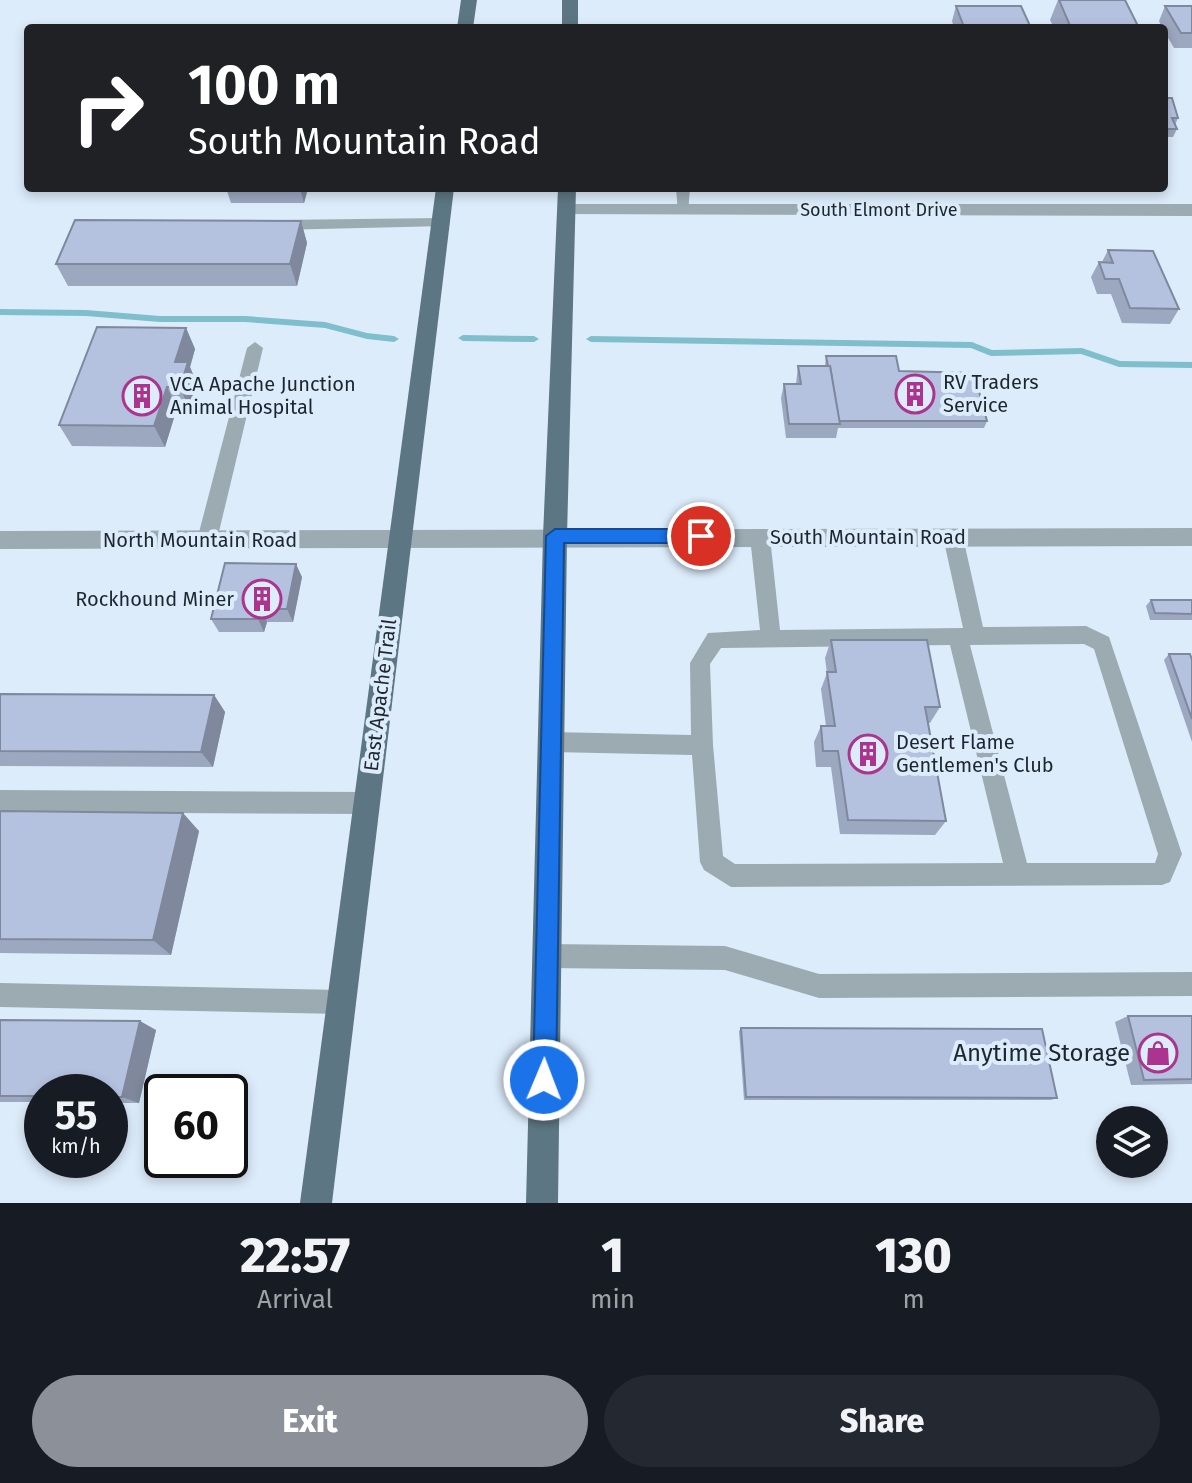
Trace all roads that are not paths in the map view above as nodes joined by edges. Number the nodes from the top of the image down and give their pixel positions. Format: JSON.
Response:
{"nodes":[{"id":1,"x":469,"y":0,"type":"edge"},
{"id":2,"x":570,"y":0,"type":"edge"},
{"id":3,"x":466,"y":24,"type":"edge"},
{"id":4,"x":570,"y":24,"type":"edge"},
{"id":5,"x":445,"y":192,"type":"edge"},
{"id":6,"x":683,"y":192,"type":"edge"},
{"id":7,"x":567,"y":199,"type":"edge"},
{"id":8,"x":683,"y":210,"type":"junction"},
{"id":9,"x":1192,"y":210,"type":"edge"},
{"id":10,"x":441,"y":223,"type":"junction"},
{"id":11,"x":258,"y":225,"type":"edge"},
{"id":12,"x":255,"y":348,"type":"dead end"},
{"id":13,"x":555,"y":536,"type":"junction"},
{"id":14,"x":760,"y":537,"type":"junction"},
{"id":15,"x":953,"y":537,"type":"junction"},
{"id":16,"x":1192,"y":537,"type":"edge"},
{"id":17,"x":0,"y":540,"type":"edge"},
{"id":18,"x":207,"y":540,"type":"junction"},
{"id":19,"x":400,"y":540,"type":"junction"},
{"id":20,"x":967,"y":637,"type":"junction"},
{"id":21,"x":771,"y":638,"type":"junction"},
{"id":22,"x":551,"y":742,"type":"junction"},
{"id":23,"x":702,"y":745,"type":"junction"},
{"id":24,"x":0,"y":801,"type":"edge"},
{"id":25,"x":367,"y":803,"type":"junction"},
{"id":26,"x":1018,"y":875,"type":"junction"},
{"id":27,"x":547,"y":956,"type":"junction"},
{"id":28,"x":1192,"y":984,"type":"edge"},
{"id":29,"x":0,"y":995,"type":"edge"},
{"id":30,"x":341,"y":1002,"type":"junction"},
{"id":31,"x":316,"y":1203,"type":"edge"},
{"id":32,"x":542,"y":1203,"type":"edge"}],
"edges":[{"from":1,"to":3,"type":"main road"},
{"from":2,"to":4,"type":"main road"},
{"from":5,"to":10,"type":"main road","name":"East Apache Trail"},
{"from":6,"to":8,"type":"lane"},
{"from":7,"to":8,"type":"street","name":"South Elmont Drive"},
{"from":7,"to":13,"type":"main road"},
{"from":8,"to":9,"type":"street","name":"South Elmont Drive"},
{"from":10,"to":11,"type":"lane"},
{"from":10,"to":19,"type":"main road","name":"East Apache Trail"},
{"from":12,"to":18,"type":"lane"},
{"from":13,"to":14,"type":"street","name":"South Mountain Road"},
{"from":13,"to":19,"type":"street","name":"South Mountain Road"},
{"from":13,"to":22,"type":"main road"},
{"from":14,"to":15,"type":"street","name":"South Mountain Road"},
{"from":14,"to":21,"type":"lane"},
{"from":15,"to":16,"type":"street","name":"South Mountain Road"},
{"from":15,"to":20,"type":"lane"},
{"from":17,"to":18,"type":"street","name":"North Mountain Road"},
{"from":18,"to":19,"type":"street","name":"North Mountain Road"},
{"from":19,"to":25,"type":"main road","name":"East Apache Trail"},
{"from":20,"to":21,"type":"lane"},
{"from":20,"to":26,"type":"lane"},
{"from":20,"to":26,"type":"lane"},
{"from":21,"to":23,"type":"lane"},
{"from":22,"to":23,"type":"lane"},
{"from":22,"to":27,"type":"main road"},
{"from":23,"to":26,"type":"lane"},
{"from":24,"to":25,"type":"lane"},
{"from":25,"to":30,"type":"main road","name":"East Apache Trail"},
{"from":27,"to":28,"type":"lane"},
{"from":27,"to":32,"type":"main road"},
{"from":29,"to":30,"type":"lane"},
{"from":30,"to":31,"type":"main road","name":"East Apache Trail"}]}
